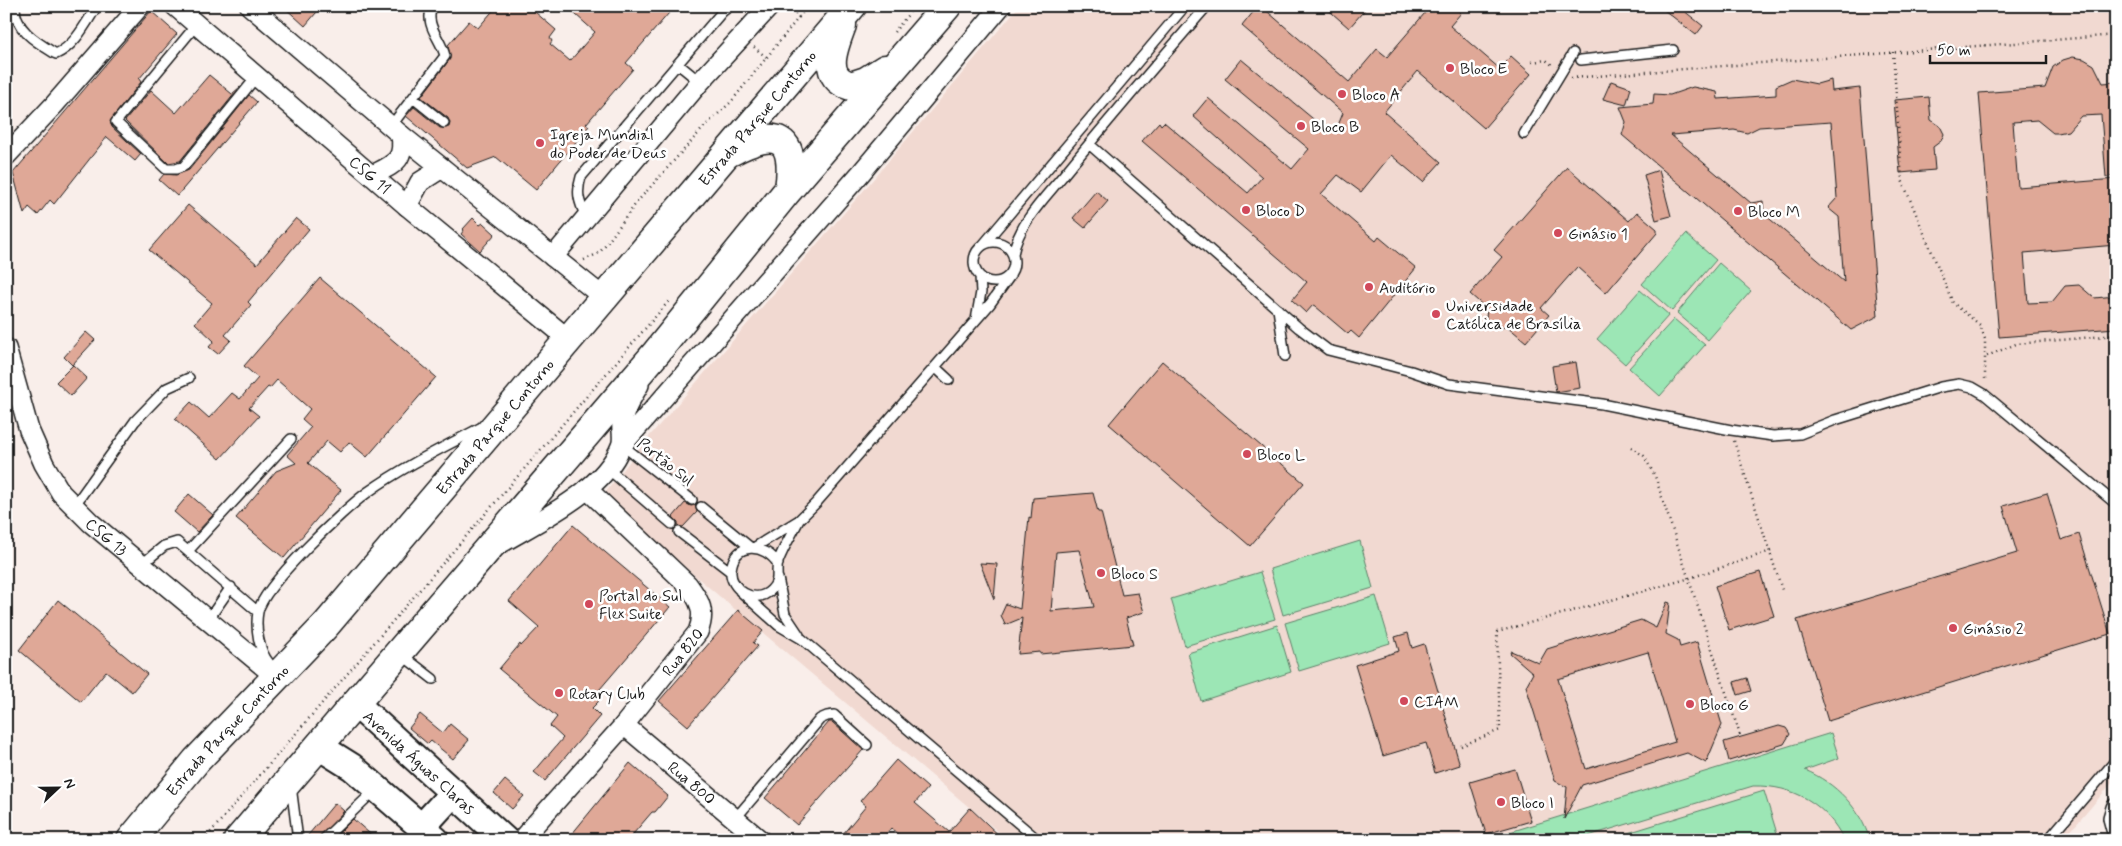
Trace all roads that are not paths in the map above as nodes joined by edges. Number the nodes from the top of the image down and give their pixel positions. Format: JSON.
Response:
{"nodes":[{"id":1,"x":15,"y":6,"type":"edge"},
{"id":2,"x":97,"y":6,"type":"edge"},
{"id":3,"x":140,"y":6,"type":"edge"},
{"id":4,"x":175,"y":6,"type":"edge"},
{"id":5,"x":250,"y":6,"type":"edge"},
{"id":6,"x":432,"y":6,"type":"edge"},
{"id":7,"x":730,"y":6,"type":"edge"},
{"id":8,"x":947,"y":6,"type":"edge"},
{"id":9,"x":1001,"y":6,"type":"edge"},
{"id":10,"x":1185,"y":6,"type":"edge"},
{"id":11,"x":1207,"y":6,"type":"edge"},
{"id":12,"x":764,"y":7,"type":"edge"},
{"id":13,"x":849,"y":9,"type":"edge"},
{"id":14,"x":197,"y":24,"type":"junction"},
{"id":15,"x":897,"y":46,"type":"junction"},
{"id":16,"x":1673,"y":50,"type":"dead end"},
{"id":17,"x":1573,"y":54,"type":"dead end"},
{"id":18,"x":1581,"y":60,"type":"dead end"},
{"id":19,"x":678,"y":64,"type":"junction"},
{"id":20,"x":257,"y":76,"type":"junction"},
{"id":21,"x":700,"y":82,"type":"junction"},
{"id":22,"x":413,"y":98,"type":"junction"},
{"id":23,"x":444,"y":123,"type":"dead end"},
{"id":24,"x":396,"y":130,"type":"junction"},
{"id":25,"x":1524,"y":134,"type":"dead end"},
{"id":26,"x":1089,"y":144,"type":"junction"},
{"id":27,"x":726,"y":154,"type":"junction"},
{"id":28,"x":6,"y":156,"type":"edge"},
{"id":29,"x":442,"y":168,"type":"junction"},
{"id":30,"x":373,"y":175,"type":"junction"},
{"id":31,"x":789,"y":189,"type":"junction"},
{"id":32,"x":407,"y":206,"type":"junction"},
{"id":33,"x":586,"y":217,"type":"junction"},
{"id":34,"x":983,"y":245,"type":"junction"},
{"id":35,"x":1013,"y":254,"type":"junction"},
{"id":36,"x":558,"y":261,"type":"junction"},
{"id":37,"x":980,"y":276,"type":"junction"},
{"id":38,"x":1010,"y":276,"type":"junction"},
{"id":39,"x":603,"y":297,"type":"junction"},
{"id":40,"x":1278,"y":309,"type":"junction"},
{"id":41,"x":976,"y":320,"type":"junction"},
{"id":42,"x":567,"y":338,"type":"junction"},
{"id":43,"x":6,"y":348,"type":"edge"},
{"id":44,"x":656,"y":353,"type":"junction"},
{"id":45,"x":1285,"y":356,"type":"dead end"},
{"id":46,"x":935,"y":367,"type":"junction"},
{"id":47,"x":189,"y":378,"type":"dead end"},
{"id":48,"x":949,"y":380,"type":"dead end"},
{"id":49,"x":501,"y":418,"type":"junction"},
{"id":50,"x":291,"y":439,"type":"dead end"},
{"id":51,"x":622,"y":445,"type":"junction"},
{"id":52,"x":607,"y":468,"type":"junction"},
{"id":53,"x":587,"y":489,"type":"junction"},
{"id":54,"x":692,"y":500,"type":"dead end"},
{"id":55,"x":2116,"y":504,"type":"edge"},
{"id":56,"x":74,"y":506,"type":"junction"},
{"id":57,"x":701,"y":507,"type":"dead end"},
{"id":58,"x":799,"y":520,"type":"junction"},
{"id":59,"x":672,"y":524,"type":"dead end"},
{"id":60,"x":680,"y":532,"type":"dead end"},
{"id":61,"x":753,"y":548,"type":"junction"},
{"id":62,"x":189,"y":550,"type":"junction"},
{"id":63,"x":482,"y":554,"type":"junction"},
{"id":64,"x":778,"y":564,"type":"junction"},
{"id":65,"x":141,"y":565,"type":"junction"},
{"id":66,"x":730,"y":572,"type":"junction"},
{"id":67,"x":778,"y":578,"type":"junction"},
{"id":68,"x":231,"y":587,"type":"junction"},
{"id":69,"x":740,"y":591,"type":"junction"},
{"id":70,"x":258,"y":612,"type":"junction"},
{"id":71,"x":208,"y":620,"type":"junction"},
{"id":72,"x":802,"y":639,"type":"junction"},
{"id":73,"x":400,"y":653,"type":"junction"},
{"id":74,"x":277,"y":675,"type":"junction"},
{"id":75,"x":432,"y":679,"type":"dead end"},
{"id":76,"x":356,"y":704,"type":"junction"},
{"id":77,"x":624,"y":725,"type":"junction"},
{"id":78,"x":867,"y":745,"type":"dead end"},
{"id":79,"x":320,"y":747,"type":"junction"},
{"id":80,"x":2116,"y":760,"type":"edge"},
{"id":81,"x":290,"y":781,"type":"junction"},
{"id":82,"x":376,"y":789,"type":"junction"},
{"id":83,"x":454,"y":792,"type":"junction"},
{"id":84,"x":2116,"y":808,"type":"edge"},
{"id":85,"x":735,"y":819,"type":"junction"},
{"id":86,"x":2116,"y":829,"type":"edge"},
{"id":87,"x":424,"y":834,"type":"edge"},
{"id":88,"x":131,"y":840,"type":"edge"},
{"id":89,"x":238,"y":840,"type":"edge"},
{"id":90,"x":298,"y":840,"type":"edge"},
{"id":91,"x":323,"y":840,"type":"edge"},
{"id":92,"x":505,"y":840,"type":"edge"},
{"id":93,"x":521,"y":840,"type":"edge"},
{"id":94,"x":760,"y":840,"type":"edge"},
{"id":95,"x":1038,"y":840,"type":"edge"},
{"id":96,"x":2048,"y":840,"type":"edge"}],
"edges":[{"from":1,"to":2,"type":"lane"},
{"from":3,"to":28,"type":"street"},
{"from":4,"to":14,"type":"street","name":"CSG 11"},
{"from":5,"to":24,"type":"street"},
{"from":6,"to":22,"type":"lane"},
{"from":7,"to":19,"type":"lane"},
{"from":8,"to":15,"type":"highway"},
{"from":9,"to":51,"type":"street"},
{"from":10,"to":34,"type":"lane"},
{"from":11,"to":26,"type":"lane"},
{"from":12,"to":21,"type":"street"},
{"from":13,"to":15,"type":"highway"},
{"from":13,"to":27,"type":"highway","name":"Estrada Parque Contorno"},
{"from":14,"to":20,"type":"street","name":"CSG 11"},
{"from":14,"to":20,"type":"lane"},
{"from":15,"to":31,"type":"highway"},
{"from":16,"to":18,"type":"lane"},
{"from":17,"to":25,"type":"lane"},
{"from":19,"to":21,"type":"lane"},
{"from":19,"to":33,"type":"lane"},
{"from":20,"to":30,"type":"street","name":"CSG 11"},
{"from":21,"to":33,"type":"street"},
{"from":22,"to":23,"type":"lane"},
{"from":22,"to":24,"type":"lane"},
{"from":24,"to":29,"type":"street"},
{"from":24,"to":30,"type":"street"},
{"from":26,"to":35,"type":"lane"},
{"from":26,"to":40,"type":"lane"},
{"from":27,"to":31,"type":"highway"},
{"from":27,"to":39,"type":"highway","name":"Estrada Parque Contorno"},
{"from":29,"to":32,"type":"street"},
{"from":29,"to":36,"type":"street"},
{"from":30,"to":32,"type":"street","name":"CSG 11"},
{"from":31,"to":44,"type":"highway"},
{"from":32,"to":42,"type":"street","name":"CSG 11"},
{"from":33,"to":36,"type":"street"},
{"from":34,"to":35,"type":"lane"},
{"from":34,"to":37,"type":"lane"},
{"from":35,"to":38,"type":"lane"},
{"from":36,"to":39,"type":"street"},
{"from":37,"to":38,"type":"lane"},
{"from":37,"to":41,"type":"lane"},
{"from":38,"to":41,"type":"lane"},
{"from":39,"to":42,"type":"highway","name":"Estrada Parque Contorno"},
{"from":40,"to":45,"type":"lane"},
{"from":40,"to":55,"type":"lane"},
{"from":41,"to":46,"type":"lane"},
{"from":42,"to":49,"type":"highway","name":"Estrada Parque Contorno"},
{"from":43,"to":56,"type":"street","name":"CSG 13"},
{"from":44,"to":51,"type":"street"},
{"from":44,"to":63,"type":"highway"},
{"from":46,"to":48,"type":"lane"},
{"from":46,"to":58,"type":"lane"},
{"from":47,"to":56,"type":"lane"},
{"from":49,"to":70,"type":"lane"},
{"from":49,"to":74,"type":"highway","name":"Estrada Parque Contorno"},
{"from":50,"to":62,"type":"lane"},
{"from":51,"to":52,"type":"street"},
{"from":51,"to":54,"type":"lane","name":"Portão Sul"},
{"from":52,"to":53,"type":"street"},
{"from":52,"to":59,"type":"lane"},
{"from":53,"to":63,"type":"street"},
{"from":53,"to":77,"type":"street","name":"Rua 820"},
{"from":56,"to":65,"type":"street","name":"CSG 13"},
{"from":57,"to":61,"type":"lane","name":"Portão Sul"},
{"from":58,"to":61,"type":"lane"},
{"from":58,"to":64,"type":"lane"},
{"from":60,"to":66,"type":"lane"},
{"from":61,"to":64,"type":"lane"},
{"from":61,"to":66,"type":"lane"},
{"from":62,"to":65,"type":"lane"},
{"from":62,"to":68,"type":"lane"},
{"from":63,"to":73,"type":"highway"},
{"from":64,"to":67,"type":"lane"},
{"from":65,"to":71,"type":"street","name":"CSG 13"},
{"from":66,"to":69,"type":"lane"},
{"from":67,"to":69,"type":"lane"},
{"from":67,"to":72,"type":"lane"},
{"from":68,"to":70,"type":"lane"},
{"from":68,"to":71,"type":"lane"},
{"from":69,"to":72,"type":"lane"},
{"from":70,"to":74,"type":"lane"},
{"from":71,"to":74,"type":"street","name":"CSG 13"},
{"from":72,"to":95,"type":"lane"},
{"from":73,"to":75,"type":"lane"},
{"from":73,"to":76,"type":"highway"},
{"from":74,"to":88,"type":"highway","name":"Estrada Parque Contorno"},
{"from":76,"to":79,"type":"highway"},
{"from":76,"to":83,"type":"main road","name":"Avenida Águas Claras"},
{"from":77,"to":85,"type":"street","name":"Rua 800"},
{"from":77,"to":93,"type":"street","name":"Rua 820"},
{"from":78,"to":85,"type":"lane"},
{"from":79,"to":81,"type":"highway"},
{"from":79,"to":82,"type":"main road"},
{"from":80,"to":96,"type":"lane"},
{"from":81,"to":89,"type":"highway"},
{"from":81,"to":90,"type":"lane"},
{"from":82,"to":87,"type":"main road"},
{"from":82,"to":91,"type":"lane"},
{"from":83,"to":87,"type":"main road"},
{"from":83,"to":92,"type":"main road","name":"Avenida Águas Claras"},
{"from":84,"to":86,"type":"street"},
{"from":85,"to":94,"type":"street","name":"Rua 800"}]}
